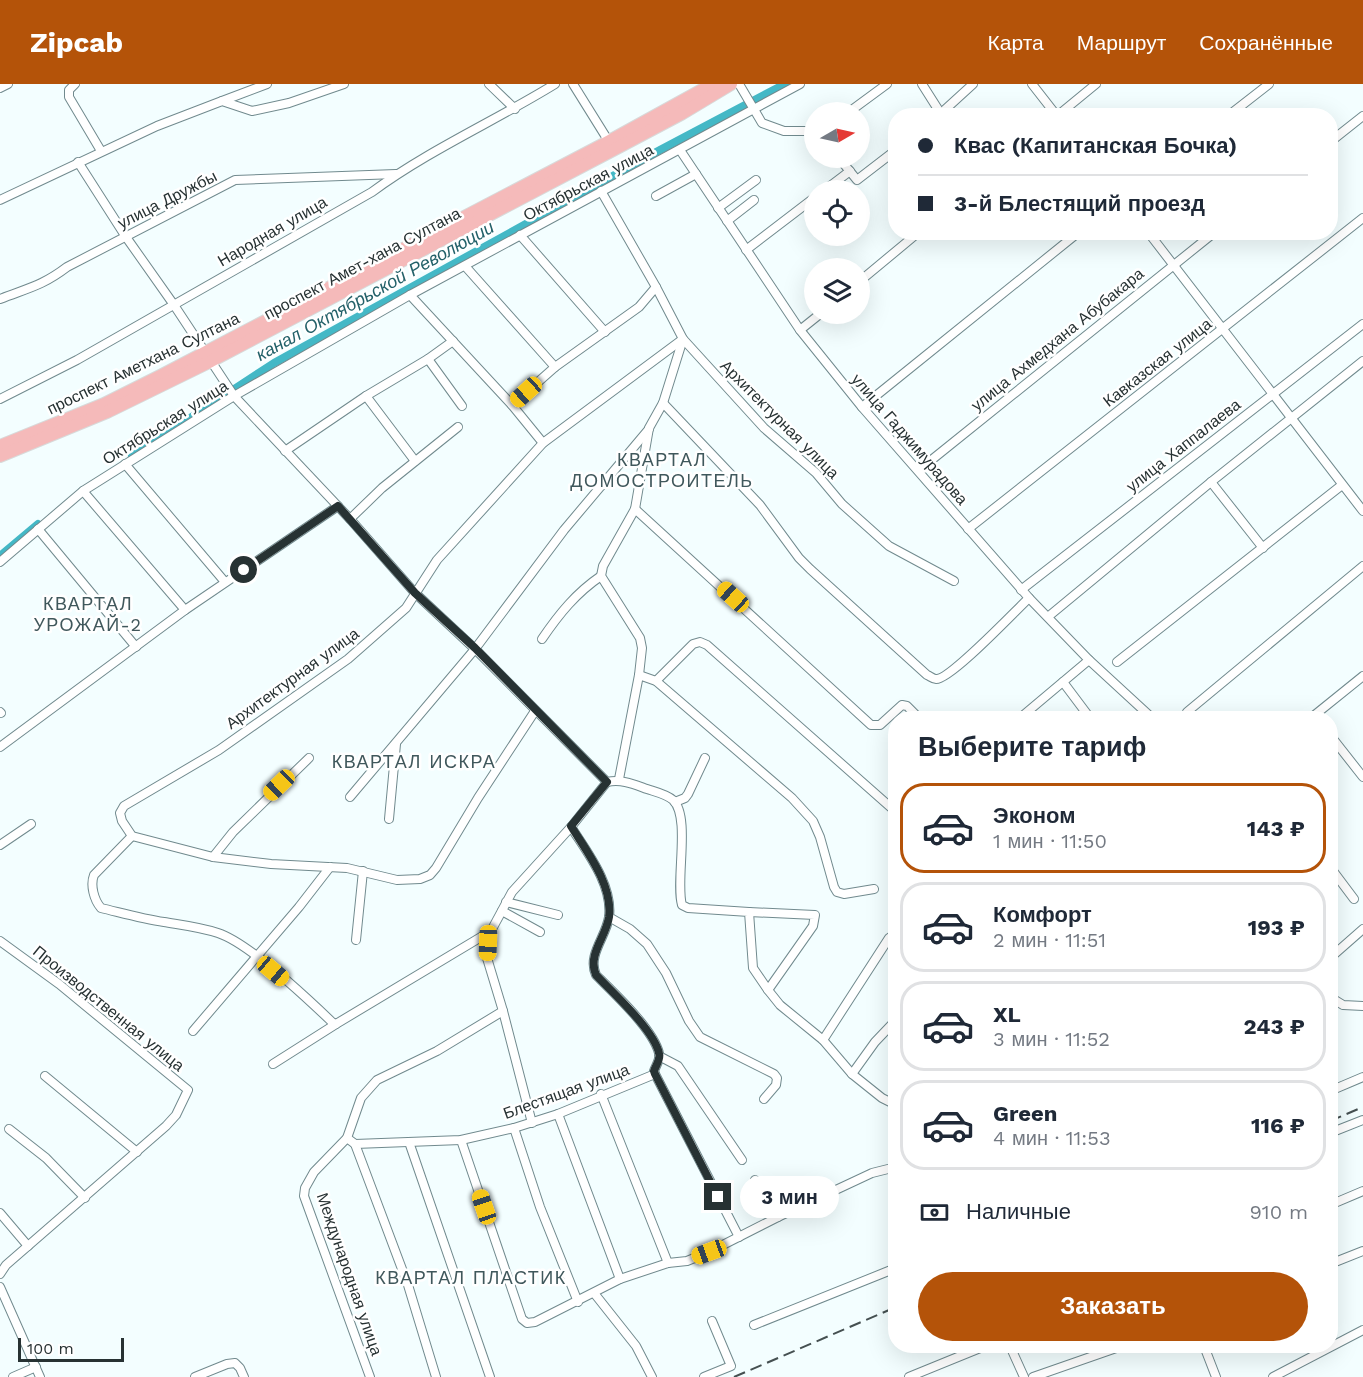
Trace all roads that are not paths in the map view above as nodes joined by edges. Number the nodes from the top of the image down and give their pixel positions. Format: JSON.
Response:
{"nodes":[{"id":1,"x":8,"y":84,"type":"edge"},
{"id":2,"x":75,"y":84,"type":"edge"},
{"id":3,"x":267,"y":84,"type":"edge"},
{"id":4,"x":344,"y":84,"type":"edge"},
{"id":5,"x":489,"y":84,"type":"edge"},
{"id":6,"x":555,"y":84,"type":"edge"},
{"id":7,"x":573,"y":84,"type":"edge"},
{"id":8,"x":713,"y":84,"type":"edge"},
{"id":9,"x":731,"y":84,"type":"edge"},
{"id":10,"x":739,"y":84,"type":"edge"},
{"id":11,"x":800,"y":84,"type":"edge"},
{"id":12,"x":887,"y":84,"type":"edge"},
{"id":13,"x":922,"y":84,"type":"edge"},
{"id":14,"x":973,"y":84,"type":"edge"},
{"id":15,"x":1032,"y":84,"type":"edge"},
{"id":16,"x":1096,"y":84,"type":"edge"},
{"id":17,"x":1269,"y":84,"type":"edge"},
{"id":18,"x":0,"y":88,"type":"edge"},
{"id":19,"x":222,"y":101,"type":"junction"},
{"id":20,"x":863,"y":102,"type":"edge"},
{"id":21,"x":935,"y":108,"type":"edge"},
{"id":22,"x":947,"y":108,"type":"edge"},
{"id":23,"x":1051,"y":108,"type":"edge"},
{"id":24,"x":1067,"y":108,"type":"edge"},
{"id":25,"x":1238,"y":108,"type":"edge"},
{"id":26,"x":515,"y":109,"type":"junction"},
{"id":27,"x":754,"y":110,"type":"junction"},
{"id":28,"x":1363,"y":116,"type":"edge"},
{"id":29,"x":804,"y":131,"type":"edge"},
{"id":30,"x":1338,"y":136,"type":"edge"},
{"id":31,"x":611,"y":145,"type":"junction"},
{"id":32,"x":680,"y":150,"type":"junction"},
{"id":33,"x":101,"y":151,"type":"junction"},
{"id":34,"x":888,"y":156,"type":"edge"},
{"id":35,"x":78,"y":162,"type":"junction"},
{"id":36,"x":847,"y":168,"type":"edge"},
{"id":37,"x":850,"y":171,"type":"junction"},
{"id":38,"x":397,"y":174,"type":"junction"},
{"id":39,"x":696,"y":174,"type":"junction"},
{"id":40,"x":756,"y":180,"type":"dead end"},
{"id":41,"x":838,"y":180,"type":"edge"},
{"id":42,"x":601,"y":190,"type":"junction"},
{"id":43,"x":656,"y":196,"type":"dead end"},
{"id":44,"x":0,"y":200,"type":"edge"},
{"id":45,"x":754,"y":200,"type":"dead end"},
{"id":46,"x":804,"y":206,"type":"edge"},
{"id":47,"x":718,"y":208,"type":"junction"},
{"id":48,"x":1363,"y":218,"type":"edge"},
{"id":49,"x":727,"y":221,"type":"junction"},
{"id":50,"x":520,"y":235,"type":"junction"},
{"id":51,"x":126,"y":237,"type":"junction"},
{"id":52,"x":1338,"y":238,"type":"edge"},
{"id":53,"x":909,"y":240,"type":"edge"},
{"id":54,"x":1069,"y":240,"type":"edge"},
{"id":55,"x":1154,"y":240,"type":"edge"},
{"id":56,"x":1205,"y":240,"type":"edge"},
{"id":57,"x":1335,"y":240,"type":"edge"},
{"id":58,"x":746,"y":250,"type":"junction"},
{"id":59,"x":1174,"y":265,"type":"junction"},
{"id":60,"x":465,"y":266,"type":"junction"},
{"id":61,"x":870,"y":273,"type":"edge"},
{"id":62,"x":656,"y":287,"type":"junction"},
{"id":63,"x":410,"y":295,"type":"junction"},
{"id":64,"x":0,"y":299,"type":"edge"},
{"id":65,"x":174,"y":304,"type":"junction"},
{"id":66,"x":808,"y":324,"type":"edge"},
{"id":67,"x":1363,"y":324,"type":"edge"},
{"id":68,"x":1223,"y":329,"type":"junction"},
{"id":69,"x":800,"y":330,"type":"junction"},
{"id":70,"x":605,"y":332,"type":"junction"},
{"id":71,"x":682,"y":339,"type":"junction"},
{"id":72,"x":453,"y":341,"type":"junction"},
{"id":73,"x":208,"y":357,"type":"junction"},
{"id":74,"x":428,"y":359,"type":"junction"},
{"id":75,"x":1363,"y":361,"type":"edge"},
{"id":76,"x":555,"y":367,"type":"junction"},
{"id":77,"x":233,"y":394,"type":"junction"},
{"id":78,"x":1273,"y":394,"type":"junction"},
{"id":79,"x":366,"y":396,"type":"junction"},
{"id":80,"x":0,"y":399,"type":"edge"},
{"id":81,"x":663,"y":403,"type":"junction"},
{"id":82,"x":512,"y":405,"type":"junction"},
{"id":83,"x":462,"y":406,"type":"dead end"},
{"id":84,"x":862,"y":407,"type":"junction"},
{"id":85,"x":1292,"y":417,"type":"junction"},
{"id":86,"x":458,"y":427,"type":"dead end"},
{"id":87,"x":649,"y":428,"type":"junction"},
{"id":88,"x":543,"y":443,"type":"junction"},
{"id":89,"x":0,"y":446,"type":"edge"},
{"id":90,"x":285,"y":451,"type":"junction"},
{"id":91,"x":0,"y":456,"type":"edge"},
{"id":92,"x":415,"y":461,"type":"junction"},
{"id":93,"x":125,"y":464,"type":"junction"},
{"id":94,"x":919,"y":470,"type":"junction"},
{"id":95,"x":1210,"y":482,"type":"junction"},
{"id":96,"x":1342,"y":484,"type":"junction"},
{"id":97,"x":84,"y":491,"type":"junction"},
{"id":98,"x":338,"y":506,"type":"junction"},
{"id":99,"x":635,"y":509,"type":"junction"},
{"id":100,"x":1363,"y":511,"type":"edge"},
{"id":101,"x":350,"y":519,"type":"junction"},
{"id":102,"x":38,"y":529,"type":"junction"},
{"id":103,"x":968,"y":529,"type":"junction"},
{"id":104,"x":1263,"y":548,"type":"junction"},
{"id":105,"x":0,"y":562,"type":"edge"},
{"id":106,"x":1363,"y":566,"type":"edge"},
{"id":107,"x":601,"y":576,"type":"junction"},
{"id":108,"x":954,"y":581,"type":"dead end"},
{"id":109,"x":225,"y":582,"type":"junction"},
{"id":110,"x":1021,"y":590,"type":"junction"},
{"id":111,"x":415,"y":593,"type":"junction"},
{"id":112,"x":1029,"y":598,"type":"junction"},
{"id":113,"x":185,"y":610,"type":"junction"},
{"id":114,"x":1048,"y":616,"type":"junction"},
{"id":115,"x":542,"y":639,"type":"dead end"},
{"id":116,"x":136,"y":647,"type":"junction"},
{"id":117,"x":475,"y":648,"type":"junction"},
{"id":118,"x":1088,"y":660,"type":"junction"},
{"id":119,"x":1117,"y":662,"type":"dead end"},
{"id":120,"x":639,"y":675,"type":"junction"},
{"id":121,"x":1363,"y":676,"type":"edge"},
{"id":122,"x":656,"y":681,"type":"junction"},
{"id":123,"x":1063,"y":682,"type":"junction"},
{"id":124,"x":535,"y":711,"type":"junction"},
{"id":125,"x":895,"y":711,"type":"edge"},
{"id":126,"x":912,"y":711,"type":"edge"},
{"id":127,"x":1028,"y":711,"type":"edge"},
{"id":128,"x":1085,"y":711,"type":"edge"},
{"id":129,"x":1144,"y":711,"type":"edge"},
{"id":130,"x":1188,"y":711,"type":"edge"},
{"id":131,"x":1322,"y":711,"type":"edge"},
{"id":132,"x":888,"y":718,"type":"edge"},
{"id":133,"x":396,"y":744,"type":"junction"},
{"id":134,"x":1338,"y":745,"type":"edge"},
{"id":135,"x":0,"y":747,"type":"edge"},
{"id":136,"x":309,"y":758,"type":"dead end"},
{"id":137,"x":705,"y":758,"type":"dead end"},
{"id":138,"x":1363,"y":777,"type":"edge"},
{"id":139,"x":619,"y":779,"type":"junction"},
{"id":140,"x":607,"y":782,"type":"junction"},
{"id":141,"x":350,"y":797,"type":"dead end"},
{"id":142,"x":675,"y":802,"type":"junction"},
{"id":143,"x":888,"y":805,"type":"edge"},
{"id":144,"x":389,"y":819,"type":"dead end"},
{"id":145,"x":31,"y":824,"type":"dead end"},
{"id":146,"x":571,"y":826,"type":"junction"},
{"id":147,"x":132,"y":836,"type":"junction"},
{"id":148,"x":0,"y":845,"type":"edge"},
{"id":149,"x":213,"y":856,"type":"junction"},
{"id":150,"x":330,"y":867,"type":"junction"},
{"id":151,"x":363,"y":871,"type":"junction"},
{"id":152,"x":1338,"y":878,"type":"edge"},
{"id":153,"x":874,"y":889,"type":"dead end"},
{"id":154,"x":1354,"y":899,"type":"dead end"},
{"id":155,"x":506,"y":902,"type":"junction"},
{"id":156,"x":502,"y":911,"type":"junction"},
{"id":157,"x":749,"y":912,"type":"junction"},
{"id":158,"x":558,"y":915,"type":"dead end"},
{"id":159,"x":609,"y":917,"type":"junction"},
{"id":160,"x":1363,"y":929,"type":"edge"},
{"id":161,"x":491,"y":931,"type":"junction"},
{"id":162,"x":540,"y":932,"type":"dead end"},
{"id":163,"x":356,"y":940,"type":"dead end"},
{"id":164,"x":888,"y":940,"type":"edge"},
{"id":165,"x":0,"y":941,"type":"edge"},
{"id":166,"x":1338,"y":951,"type":"edge"},
{"id":167,"x":255,"y":956,"type":"junction"},
{"id":168,"x":768,"y":990,"type":"junction"},
{"id":169,"x":1338,"y":1002,"type":"edge"},
{"id":170,"x":1363,"y":1006,"type":"edge"},
{"id":171,"x":503,"y":1011,"type":"junction"},
{"id":172,"x":336,"y":1024,"type":"junction"},
{"id":173,"x":888,"y":1028,"type":"edge"},
{"id":174,"x":193,"y":1031,"type":"dead end"},
{"id":175,"x":823,"y":1040,"type":"junction"},
{"id":176,"x":659,"y":1056,"type":"junction"},
{"id":177,"x":273,"y":1064,"type":"dead end"},
{"id":178,"x":655,"y":1074,"type":"junction"},
{"id":179,"x":852,"y":1074,"type":"junction"},
{"id":180,"x":45,"y":1076,"type":"dead end"},
{"id":181,"x":1363,"y":1077,"type":"edge"},
{"id":182,"x":1338,"y":1088,"type":"edge"},
{"id":183,"x":602,"y":1094,"type":"junction"},
{"id":184,"x":764,"y":1099,"type":"dead end"},
{"id":185,"x":888,"y":1101,"type":"edge"},
{"id":186,"x":558,"y":1114,"type":"junction"},
{"id":187,"x":1363,"y":1120,"type":"edge"},
{"id":188,"x":532,"y":1123,"type":"junction"},
{"id":189,"x":514,"y":1128,"type":"junction"},
{"id":190,"x":9,"y":1129,"type":"dead end"},
{"id":191,"x":1338,"y":1130,"type":"edge"},
{"id":192,"x":347,"y":1138,"type":"junction"},
{"id":193,"x":461,"y":1140,"type":"junction"},
{"id":194,"x":409,"y":1142,"type":"junction"},
{"id":195,"x":356,"y":1144,"type":"junction"},
{"id":196,"x":137,"y":1152,"type":"junction"},
{"id":197,"x":742,"y":1160,"type":"dead end"},
{"id":198,"x":888,"y":1169,"type":"edge"},
{"id":199,"x":755,"y":1180,"type":"dead end"},
{"id":200,"x":1363,"y":1191,"type":"edge"},
{"id":201,"x":85,"y":1198,"type":"junction"},
{"id":202,"x":1338,"y":1202,"type":"edge"},
{"id":203,"x":0,"y":1213,"type":"edge"},
{"id":204,"x":778,"y":1217,"type":"junction"},
{"id":205,"x":740,"y":1238,"type":"junction"},
{"id":206,"x":28,"y":1246,"type":"junction"},
{"id":207,"x":1363,"y":1251,"type":"edge"},
{"id":208,"x":1338,"y":1261,"type":"edge"},
{"id":209,"x":668,"y":1263,"type":"junction"},
{"id":210,"x":888,"y":1271,"type":"edge"},
{"id":211,"x":0,"y":1274,"type":"edge"},
{"id":212,"x":620,"y":1280,"type":"junction"},
{"id":213,"x":0,"y":1287,"type":"edge"},
{"id":214,"x":594,"y":1293,"type":"junction"},
{"id":215,"x":578,"y":1302,"type":"junction"},
{"id":216,"x":712,"y":1321,"type":"dead end"},
{"id":217,"x":754,"y":1325,"type":"dead end"},
{"id":218,"x":1363,"y":1330,"type":"edge"},
{"id":219,"x":1338,"y":1343,"type":"edge"},
{"id":220,"x":968,"y":1353,"type":"edge"},
{"id":221,"x":1013,"y":1353,"type":"edge"},
{"id":222,"x":1102,"y":1353,"type":"edge"},
{"id":223,"x":1207,"y":1353,"type":"edge"},
{"id":224,"x":1319,"y":1353,"type":"edge"},
{"id":225,"x":36,"y":1367,"type":"junction"},
{"id":226,"x":13,"y":1377,"type":"edge"},
{"id":227,"x":40,"y":1377,"type":"edge"},
{"id":228,"x":195,"y":1377,"type":"edge"},
{"id":229,"x":244,"y":1377,"type":"edge"},
{"id":230,"x":370,"y":1377,"type":"edge"},
{"id":231,"x":436,"y":1377,"type":"edge"},
{"id":232,"x":489,"y":1377,"type":"edge"},
{"id":233,"x":652,"y":1377,"type":"edge"},
{"id":234,"x":704,"y":1377,"type":"edge"},
{"id":235,"x":909,"y":1377,"type":"edge"},
{"id":236,"x":1024,"y":1377,"type":"edge"},
{"id":237,"x":1033,"y":1377,"type":"edge"},
{"id":238,"x":1216,"y":1377,"type":"edge"},
{"id":239,"x":1273,"y":1377,"type":"edge"}],
"edges":[{"from":1,"to":18,"type":"street"},
{"from":2,"to":33,"type":"street"},
{"from":3,"to":19,"type":"street"},
{"from":4,"to":19,"type":"street"},
{"from":5,"to":26,"type":"street"},
{"from":6,"to":26,"type":"street","name":"Народная улица"},
{"from":7,"to":31,"type":"street"},
{"from":8,"to":31,"type":"main road"},
{"from":9,"to":31,"type":"main road","name":"проспект Амет-хана Султана"},
{"from":10,"to":27,"type":"street"},
{"from":11,"to":27,"type":"street","name":"Октябрьская улица"},
{"from":12,"to":20,"type":"street"},
{"from":13,"to":21,"type":"street"},
{"from":14,"to":22,"type":"street"},
{"from":15,"to":23,"type":"street"},
{"from":16,"to":24,"type":"street"},
{"from":17,"to":25,"type":"street"},
{"from":19,"to":33,"type":"street"},
{"from":26,"to":38,"type":"street","name":"Народная улица"},
{"from":27,"to":29,"type":"street"},
{"from":27,"to":32,"type":"street","name":"Октябрьская улица"},
{"from":28,"to":30,"type":"street"},
{"from":31,"to":73,"type":"main road","name":"проспект Амет-хана Султана"},
{"from":32,"to":39,"type":"street","name":"улица Гаджимурадова"},
{"from":32,"to":42,"type":"street","name":"Октябрьская улица"},
{"from":33,"to":35,"type":"street"},
{"from":34,"to":37,"type":"street"},
{"from":35,"to":44,"type":"street"},
{"from":35,"to":51,"type":"street"},
{"from":36,"to":37,"type":"street"},
{"from":37,"to":41,"type":"street"},
{"from":38,"to":51,"type":"street","name":"улица Дружбы"},
{"from":38,"to":65,"type":"street","name":"Народная улица"},
{"from":39,"to":43,"type":"street"},
{"from":39,"to":47,"type":"street","name":"улица Гаджимурадова"},
{"from":40,"to":47,"type":"street"},
{"from":42,"to":50,"type":"street","name":"Октябрьская улица"},
{"from":42,"to":62,"type":"street"},
{"from":45,"to":49,"type":"street"},
{"from":46,"to":58,"type":"street"},
{"from":47,"to":49,"type":"street","name":"улица Гаджимурадова"},
{"from":48,"to":52,"type":"street","name":"Кавказская улица"},
{"from":49,"to":58,"type":"street","name":"улица Гаджимурадова"},
{"from":50,"to":60,"type":"street","name":"Октябрьская улица"},
{"from":50,"to":70,"type":"street"},
{"from":51,"to":64,"type":"street","name":"улица Дружбы"},
{"from":51,"to":65,"type":"street"},
{"from":53,"to":61,"type":"street"},
{"from":54,"to":84,"type":"street"},
{"from":55,"to":59,"type":"street"},
{"from":56,"to":59,"type":"street","name":"улица Ахмедхана Абубакара"},
{"from":57,"to":68,"type":"street","name":"Кавказская улица"},
{"from":58,"to":69,"type":"street","name":"улица Гаджимурадова"},
{"from":59,"to":68,"type":"street"},
{"from":59,"to":94,"type":"street","name":"улица Ахмедхана Абубакара"},
{"from":60,"to":63,"type":"street","name":"Октябрьская улица"},
{"from":60,"to":76,"type":"street"},
{"from":62,"to":70,"type":"street"},
{"from":62,"to":71,"type":"street"},
{"from":63,"to":72,"type":"street"},
{"from":63,"to":77,"type":"street","name":"Октябрьская улица"},
{"from":65,"to":73,"type":"street"},
{"from":65,"to":80,"type":"street","name":"Народная улица"},
{"from":66,"to":69,"type":"street"},
{"from":67,"to":78,"type":"street","name":"улица Хаппалаева"},
{"from":68,"to":78,"type":"street"},
{"from":68,"to":103,"type":"street","name":"Кавказская улица"},
{"from":69,"to":84,"type":"street","name":"улица Гаджимурадова"},
{"from":70,"to":76,"type":"street"},
{"from":71,"to":81,"type":"street"},
{"from":71,"to":88,"type":"street","name":"Архитектурная улица"},
{"from":71,"to":108,"type":"street","name":"Архитектурная улица"},
{"from":72,"to":74,"type":"street"},
{"from":72,"to":82,"type":"street"},
{"from":73,"to":77,"type":"street"},
{"from":73,"to":89,"type":"main road","name":"проспект Аметхана Султана"},
{"from":73,"to":91,"type":"main road","name":"проспект Амет-хана Султана"},
{"from":74,"to":79,"type":"street"},
{"from":74,"to":83,"type":"street"},
{"from":75,"to":85,"type":"street"},
{"from":76,"to":82,"type":"street"},
{"from":77,"to":90,"type":"street"},
{"from":77,"to":93,"type":"street","name":"Октябрьская улица"},
{"from":78,"to":85,"type":"street"},
{"from":78,"to":110,"type":"street","name":"улица Хаппалаева"},
{"from":79,"to":90,"type":"street"},
{"from":79,"to":92,"type":"street"},
{"from":81,"to":87,"type":"street"},
{"from":81,"to":112,"type":"street"},
{"from":82,"to":88,"type":"street"},
{"from":84,"to":94,"type":"street","name":"улица Гаджимурадова"},
{"from":85,"to":95,"type":"street"},
{"from":85,"to":96,"type":"street"},
{"from":86,"to":92,"type":"street"},
{"from":87,"to":99,"type":"street"},
{"from":87,"to":117,"type":"street"},
{"from":88,"to":111,"type":"street","name":"Архитектурная улица"},
{"from":90,"to":98,"type":"street"},
{"from":92,"to":101,"type":"street"},
{"from":93,"to":97,"type":"street","name":"Октябрьская улица"},
{"from":93,"to":109,"type":"street"},
{"from":94,"to":103,"type":"street","name":"улица Гаджимурадова"},
{"from":95,"to":104,"type":"street"},
{"from":95,"to":114,"type":"street"},
{"from":96,"to":100,"type":"street"},
{"from":96,"to":104,"type":"street"},
{"from":97,"to":102,"type":"street","name":"Октябрьская улица"},
{"from":97,"to":113,"type":"street"},
{"from":98,"to":101,"type":"street"},
{"from":98,"to":109,"type":"street"},
{"from":99,"to":107,"type":"street"},
{"from":99,"to":132,"type":"street"},
{"from":101,"to":111,"type":"street"},
{"from":102,"to":105,"type":"street","name":"Октябрьская улица"},
{"from":102,"to":116,"type":"street"},
{"from":103,"to":110,"type":"street","name":"улица Гаджимурадова"},
{"from":104,"to":119,"type":"street"},
{"from":106,"to":130,"type":"street"},
{"from":107,"to":115,"type":"street"},
{"from":107,"to":120,"type":"street"},
{"from":109,"to":113,"type":"street"},
{"from":110,"to":112,"type":"street","name":"улица Гаджимурадова"},
{"from":111,"to":117,"type":"street"},
{"from":111,"to":147,"type":"street","name":"Архитектурная улица"},
{"from":112,"to":114,"type":"street","name":"улица Гаджимурадова"},
{"from":113,"to":116,"type":"street"},
{"from":114,"to":118,"type":"street","name":"улица Гаджимурадова"},
{"from":116,"to":135,"type":"street"},
{"from":117,"to":124,"type":"street"},
{"from":117,"to":133,"type":"street"},
{"from":118,"to":123,"type":"street"},
{"from":118,"to":129,"type":"street","name":"улица Гаджимурадова"},
{"from":120,"to":122,"type":"street"},
{"from":120,"to":139,"type":"street"},
{"from":121,"to":131,"type":"street"},
{"from":122,"to":143,"type":"street"},
{"from":122,"to":153,"type":"street"},
{"from":123,"to":127,"type":"street"},
{"from":123,"to":128,"type":"street"},
{"from":124,"to":140,"type":"street"},
{"from":124,"to":151,"type":"street"},
{"from":125,"to":126,"type":"street"},
{"from":133,"to":141,"type":"street"},
{"from":133,"to":144,"type":"street"},
{"from":134,"to":138,"type":"street"},
{"from":136,"to":149,"type":"street"},
{"from":137,"to":142,"type":"street"},
{"from":139,"to":140,"type":"street"},
{"from":139,"to":142,"type":"street"},
{"from":140,"to":146,"type":"street"},
{"from":142,"to":157,"type":"street"},
{"from":145,"to":148,"type":"street"},
{"from":146,"to":155,"type":"street"},
{"from":146,"to":159,"type":"street"},
{"from":147,"to":149,"type":"street"},
{"from":147,"to":167,"type":"street"},
{"from":149,"to":150,"type":"street"},
{"from":150,"to":151,"type":"street"},
{"from":150,"to":167,"type":"street"},
{"from":151,"to":163,"type":"street"},
{"from":152,"to":154,"type":"street"},
{"from":155,"to":156,"type":"street"},
{"from":155,"to":158,"type":"street"},
{"from":156,"to":161,"type":"street"},
{"from":156,"to":162,"type":"street"},
{"from":157,"to":168,"type":"street"},
{"from":157,"to":168,"type":"street"},
{"from":159,"to":176,"type":"street"},
{"from":159,"to":184,"type":"street"},
{"from":160,"to":166,"type":"street"},
{"from":161,"to":171,"type":"street"},
{"from":161,"to":172,"type":"street"},
{"from":164,"to":175,"type":"street"},
{"from":165,"to":196,"type":"street","name":"Производственная улица"},
{"from":167,"to":172,"type":"street"},
{"from":167,"to":174,"type":"street"},
{"from":168,"to":175,"type":"street"},
{"from":169,"to":170,"type":"street"},
{"from":171,"to":188,"type":"street"},
{"from":171,"to":192,"type":"street","name":"Международная улица"},
{"from":172,"to":177,"type":"street"},
{"from":173,"to":179,"type":"street"},
{"from":175,"to":179,"type":"street"},
{"from":176,"to":178,"type":"street","name":"Блестящая улица"},
{"from":176,"to":197,"type":"street"},
{"from":178,"to":183,"type":"street","name":"Блестящая улица"},
{"from":178,"to":205,"type":"street"},
{"from":179,"to":185,"type":"street"},
{"from":180,"to":196,"type":"street"},
{"from":181,"to":182,"type":"street"},
{"from":183,"to":186,"type":"street","name":"Блестящая улица"},
{"from":183,"to":209,"type":"street"},
{"from":186,"to":188,"type":"street","name":"Блестящая улица"},
{"from":186,"to":212,"type":"street"},
{"from":187,"to":191,"type":"street"},
{"from":188,"to":189,"type":"street","name":"Блестящая улица"},
{"from":189,"to":193,"type":"street","name":"Блестящая улица"},
{"from":189,"to":215,"type":"street"},
{"from":190,"to":201,"type":"street"},
{"from":192,"to":195,"type":"street"},
{"from":192,"to":230,"type":"street","name":"Международная улица"},
{"from":193,"to":194,"type":"street","name":"Блестящая улица"},
{"from":193,"to":215,"type":"street"},
{"from":194,"to":195,"type":"street","name":"Блестящая улица"},
{"from":194,"to":232,"type":"street"},
{"from":195,"to":231,"type":"street"},
{"from":196,"to":201,"type":"street","name":"Производственная улица"},
{"from":198,"to":204,"type":"street"},
{"from":199,"to":204,"type":"street"},
{"from":200,"to":202,"type":"street"},
{"from":201,"to":206,"type":"street","name":"Производственная улица"},
{"from":203,"to":206,"type":"street"},
{"from":204,"to":205,"type":"street"},
{"from":205,"to":209,"type":"street"},
{"from":206,"to":211,"type":"street","name":"Производственная улица"},
{"from":207,"to":208,"type":"street"},
{"from":209,"to":212,"type":"street"},
{"from":210,"to":217,"type":"street"},
{"from":212,"to":214,"type":"street"},
{"from":213,"to":225,"type":"street"},
{"from":214,"to":215,"type":"street"},
{"from":214,"to":233,"type":"street"},
{"from":216,"to":234,"type":"street"},
{"from":218,"to":219,"type":"street"},
{"from":220,"to":235,"type":"street"},
{"from":221,"to":236,"type":"street"},
{"from":222,"to":237,"type":"street"},
{"from":223,"to":238,"type":"street"},
{"from":224,"to":239,"type":"street"},
{"from":225,"to":226,"type":"street"},
{"from":225,"to":227,"type":"street"},
{"from":228,"to":229,"type":"street"}]}
